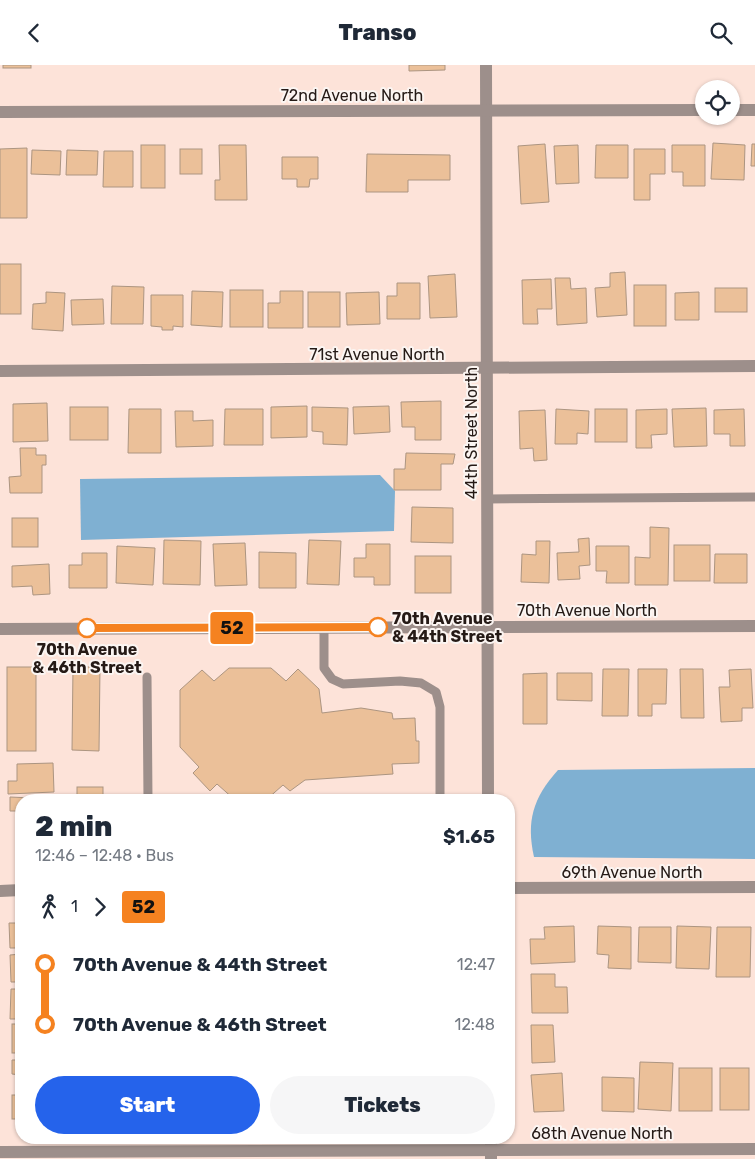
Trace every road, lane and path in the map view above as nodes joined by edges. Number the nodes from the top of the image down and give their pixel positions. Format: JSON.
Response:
{"nodes":[{"id":1,"x":486,"y":65,"type":"edge"},
{"id":2,"x":695,"y":110,"type":"edge"},
{"id":3,"x":740,"y":110,"type":"edge"},
{"id":4,"x":755,"y":110,"type":"edge"},
{"id":5,"x":486,"y":111,"type":"junction"},
{"id":6,"x":0,"y":112,"type":"edge"},
{"id":7,"x":755,"y":366,"type":"edge"},
{"id":8,"x":487,"y":370,"type":"junction"},
{"id":9,"x":0,"y":371,"type":"edge"},
{"id":10,"x":755,"y":497,"type":"edge"},
{"id":11,"x":488,"y":499,"type":"junction"},
{"id":12,"x":755,"y":626,"type":"edge"},
{"id":13,"x":488,"y":627,"type":"junction"},
{"id":14,"x":324,"y":628,"type":"junction"},
{"id":15,"x":0,"y":629,"type":"edge"},
{"id":16,"x":147,"y":677,"type":"dead end"},
{"id":17,"x":148,"y":794,"type":"edge"},
{"id":18,"x":440,"y":794,"type":"edge"},
{"id":19,"x":488,"y":794,"type":"edge"},
{"id":20,"x":755,"y":887,"type":"edge"},
{"id":21,"x":515,"y":888,"type":"edge"},
{"id":22,"x":0,"y":891,"type":"edge"},
{"id":23,"x":15,"y":891,"type":"edge"},
{"id":24,"x":491,"y":1149,"type":"edge"},
{"id":25,"x":755,"y":1149,"type":"edge"},
{"id":26,"x":0,"y":1152,"type":"edge"}],
"edges":[{"from":1,"to":5,"type":"street","name":"44th Street North"},
{"from":2,"to":5,"type":"street","name":"72nd Avenue North"},
{"from":3,"to":4,"type":"street"},
{"from":5,"to":6,"type":"street","name":"72nd Avenue North"},
{"from":5,"to":8,"type":"street","name":"44th Street North"},
{"from":7,"to":8,"type":"street","name":"71st Avenue North"},
{"from":8,"to":9,"type":"street","name":"71st Avenue North"},
{"from":8,"to":11,"type":"street","name":"44th Street North"},
{"from":10,"to":11,"type":"lane"},
{"from":11,"to":13,"type":"street","name":"44th Street North"},
{"from":12,"to":13,"type":"street","name":"70th Avenue North"},
{"from":13,"to":14,"type":"street","name":"70th Avenue North"},
{"from":13,"to":19,"type":"street","name":"44th Street North"},
{"from":14,"to":15,"type":"street","name":"70th Avenue North"},
{"from":14,"to":18,"type":"lane"},
{"from":16,"to":17,"type":"lane"},
{"from":20,"to":21,"type":"street","name":"69th Avenue North"},
{"from":22,"to":23,"type":"street"},
{"from":24,"to":25,"type":"street","name":"68th Avenue North"},
{"from":24,"to":26,"type":"street","name":"68th Avenue North"}]}
